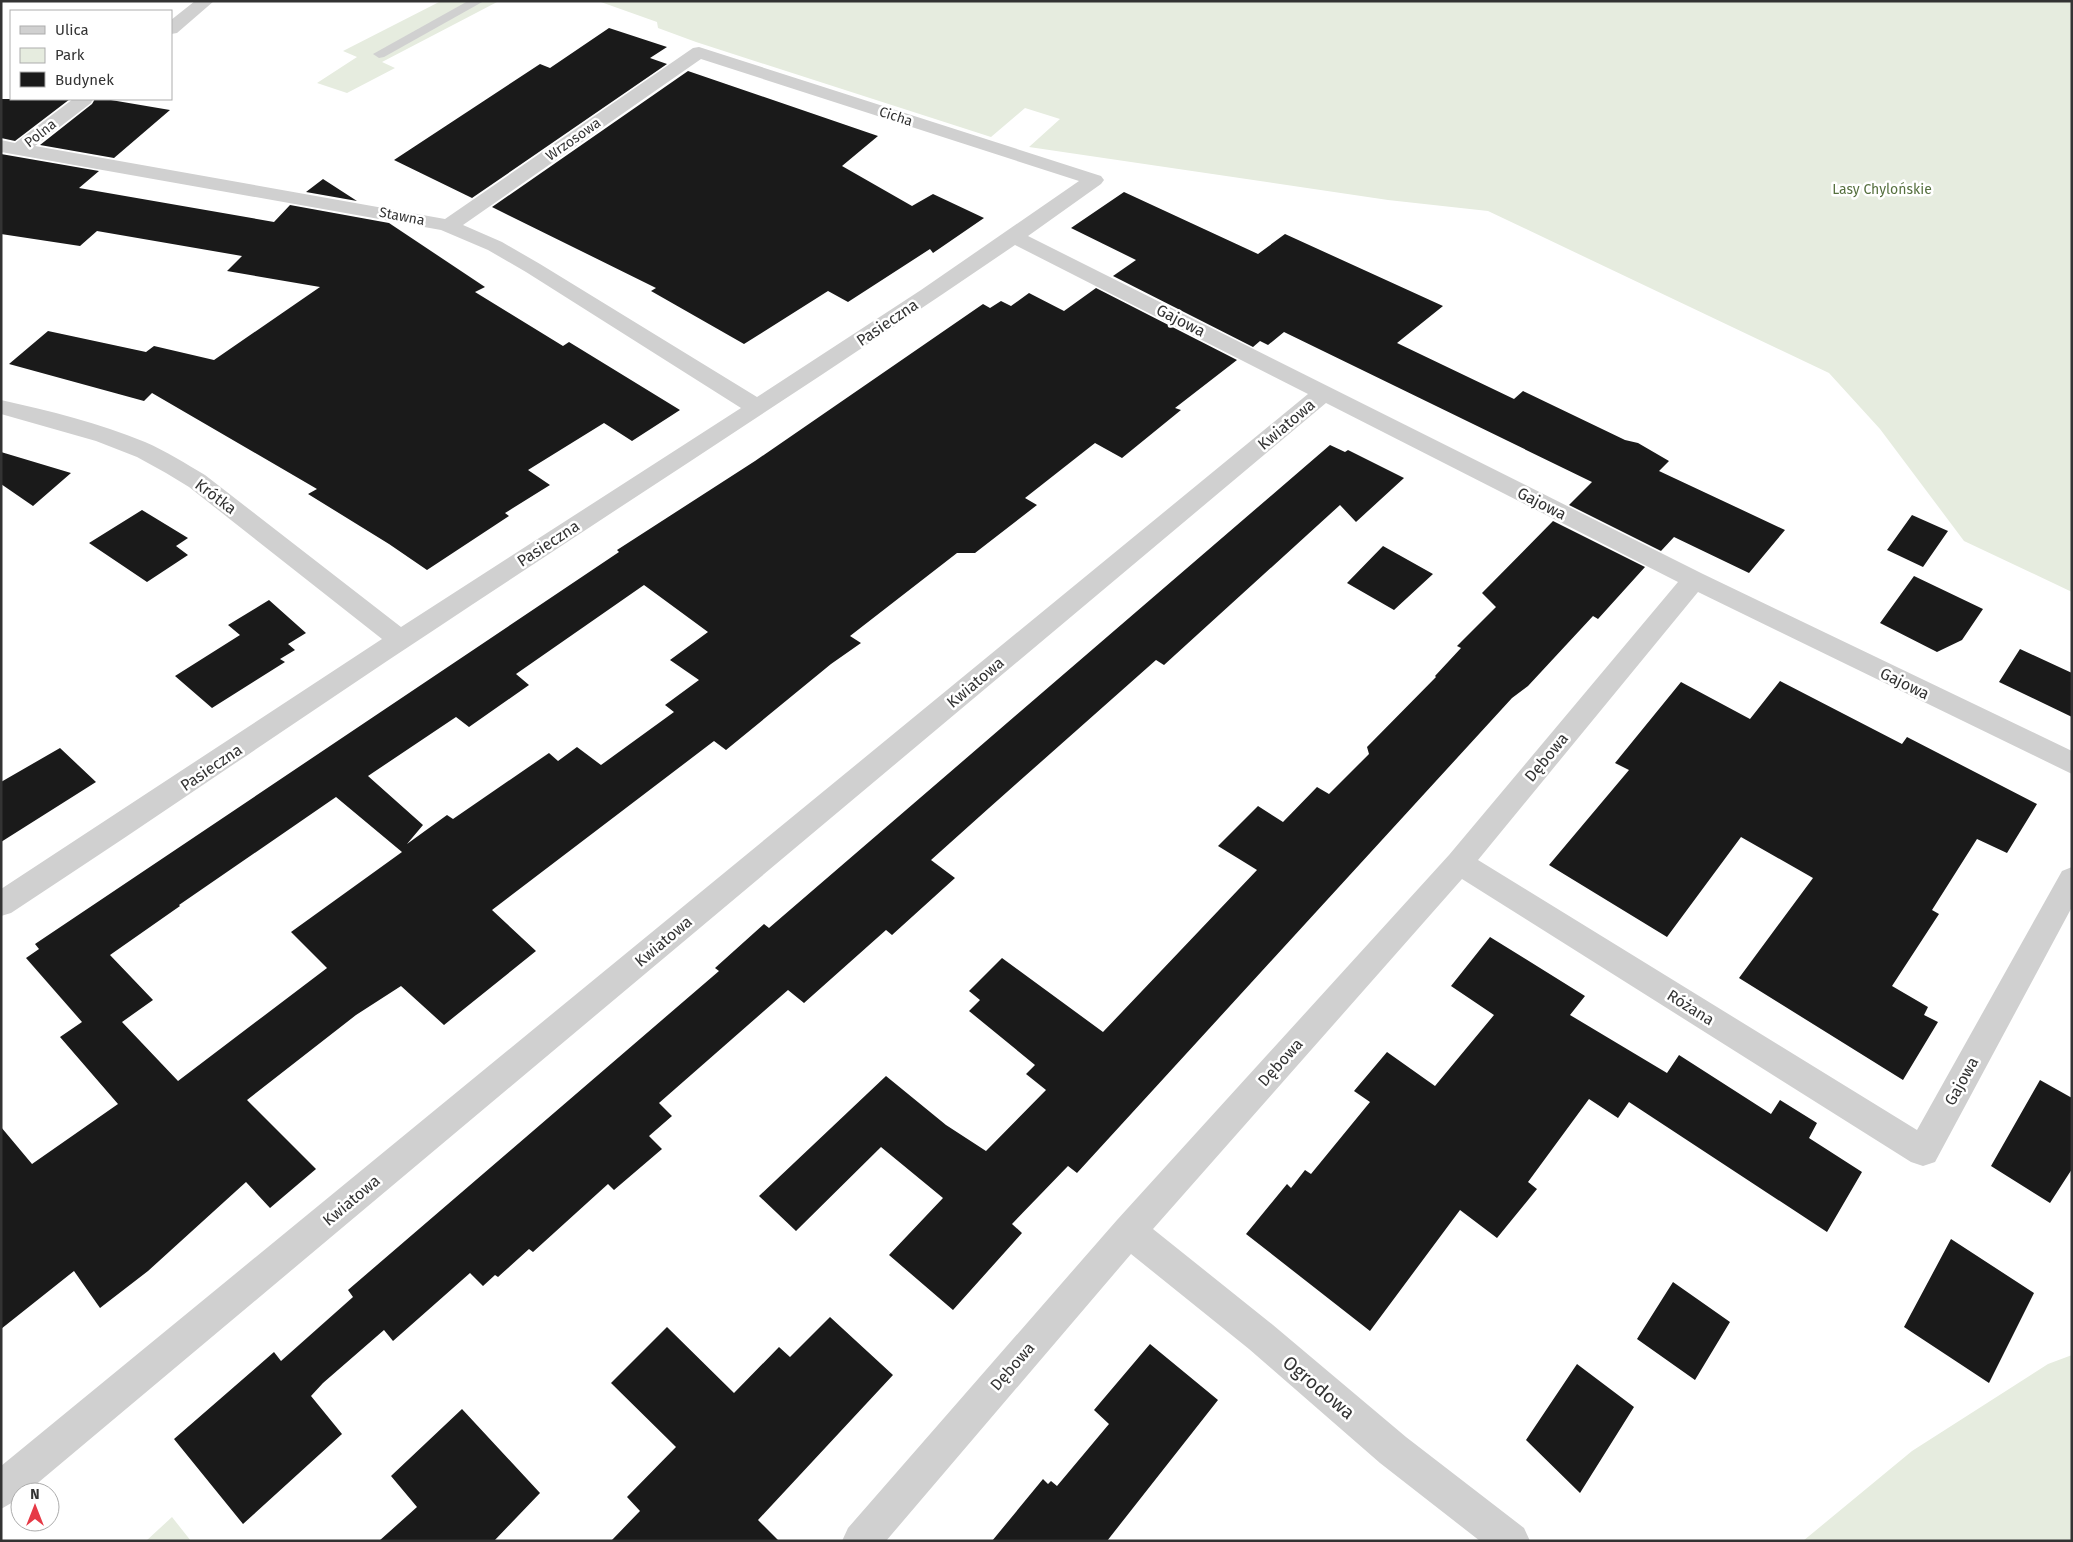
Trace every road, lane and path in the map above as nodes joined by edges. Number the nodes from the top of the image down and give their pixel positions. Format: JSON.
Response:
{"nodes":[{"id":1,"x":206,"y":1,"type":"edge"},
{"id":2,"x":478,"y":1,"type":"edge"},
{"id":3,"x":172,"y":28,"type":"edge"},
{"id":4,"x":699,"y":52,"type":"joint"},
{"id":5,"x":379,"y":54,"type":"dead end"},
{"id":6,"x":82,"y":100,"type":"edge"},
{"id":7,"x":10,"y":147,"type":"edge"},
{"id":8,"x":1094,"y":180,"type":"joint"},
{"id":9,"x":448,"y":226,"type":"junction"},
{"id":10,"x":1015,"y":237,"type":"junction"},
{"id":11,"x":1324,"y":392,"type":"junction"},
{"id":12,"x":1,"y":407,"type":"edge"},
{"id":13,"x":758,"y":408,"type":"junction"},
{"id":14,"x":1694,"y":580,"type":"junction"},
{"id":15,"x":400,"y":640,"type":"junction"},
{"id":16,"x":2072,"y":764,"type":"edge"},
{"id":17,"x":1459,"y":863,"type":"junction"},
{"id":18,"x":2072,"y":879,"type":"edge"},
{"id":19,"x":1,"y":904,"type":"edge"},
{"id":20,"x":1923,"y":1151,"type":"joint"},
{"id":21,"x":1129,"y":1230,"type":"junction"},
{"id":22,"x":1,"y":1490,"type":"edge"},
{"id":23,"x":862,"y":1541,"type":"edge"},
{"id":24,"x":1511,"y":1541,"type":"edge"}],
"edges":[{"from":1,"to":3,"type":"street"},
{"from":2,"to":5,"type":"lane"},
{"from":4,"to":8,"type":"street","name":"Cicha"},
{"from":4,"to":9,"type":"street","name":"Wrzosowa"},
{"from":6,"to":7,"type":"street","name":"Polna"},
{"from":7,"to":9,"type":"street","name":"Stawna"},
{"from":8,"to":10,"type":"street","name":"Pasieczna"},
{"from":9,"to":13,"type":"street","name":"Stawna"},
{"from":10,"to":11,"type":"street","name":"Gajowa"},
{"from":10,"to":13,"type":"street","name":"Pasieczna"},
{"from":11,"to":14,"type":"street","name":"Gajowa"},
{"from":11,"to":22,"type":"street","name":"Kwiatowa"},
{"from":12,"to":15,"type":"street","name":"Krótka"},
{"from":13,"to":15,"type":"street","name":"Pasieczna"},
{"from":14,"to":16,"type":"street","name":"Gajowa"},
{"from":14,"to":17,"type":"street","name":"Dębowa"},
{"from":15,"to":19,"type":"street","name":"Pasieczna"},
{"from":17,"to":20,"type":"street","name":"Różana"},
{"from":17,"to":21,"type":"street","name":"Dębowa"},
{"from":18,"to":20,"type":"street","name":"Gajowa"},
{"from":21,"to":23,"type":"street","name":"Dębowa"},
{"from":21,"to":24,"type":"street","name":"Ogrodowa"}]}
